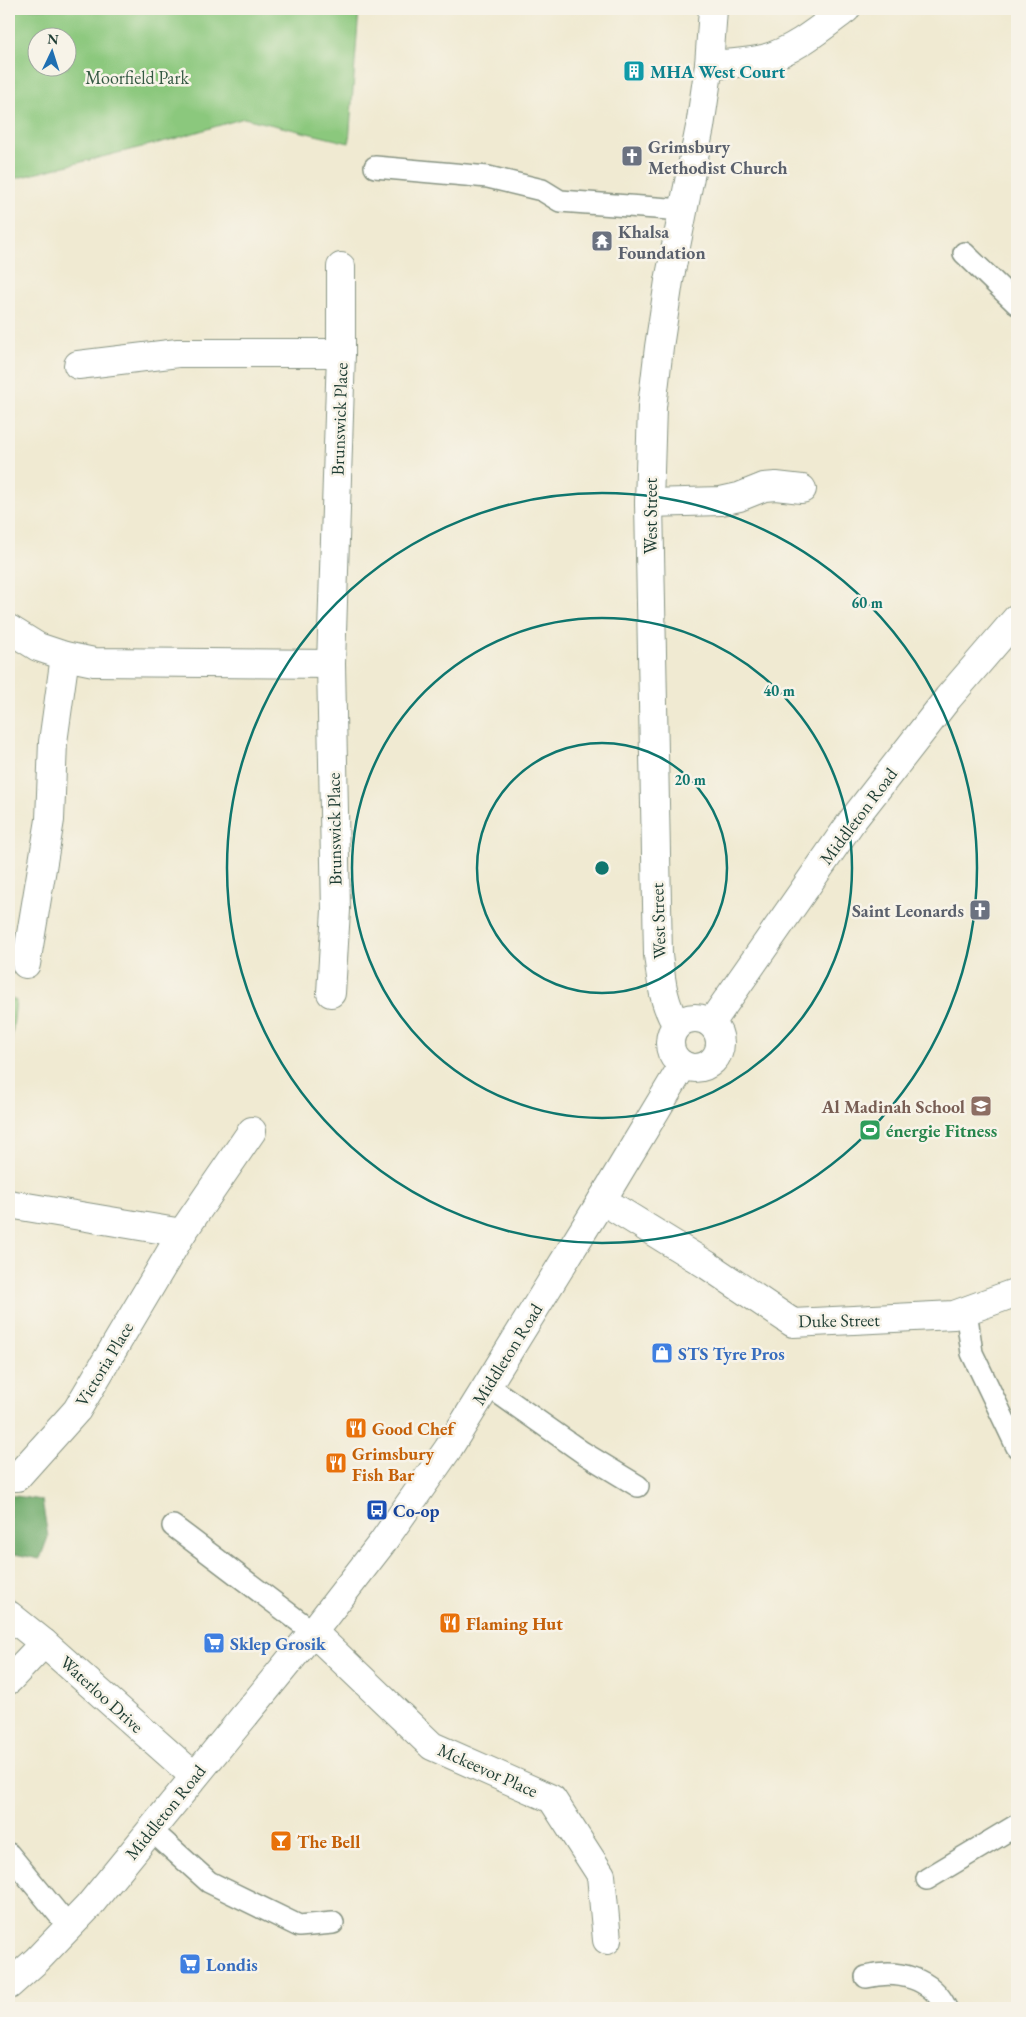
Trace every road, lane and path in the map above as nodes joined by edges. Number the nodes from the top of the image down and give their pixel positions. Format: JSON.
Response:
{"nodes":[{"id":1,"x":712,"y":9,"type":"edge"},
{"id":2,"x":846,"y":9,"type":"edge"},
{"id":3,"x":709,"y":65,"type":"junction"},
{"id":4,"x":376,"y":167,"type":"dead end"},
{"id":5,"x":683,"y":210,"type":"junction"},
{"id":6,"x":964,"y":253,"type":"dead end"},
{"id":7,"x":341,"y":267,"type":"dead end"},
{"id":8,"x":1017,"y":304,"type":"edge"},
{"id":9,"x":341,"y":353,"type":"junction"},
{"id":10,"x":78,"y":364,"type":"dead end"},
{"id":11,"x":802,"y":489,"type":"dead end"},
{"id":12,"x":648,"y":503,"type":"junction"},
{"id":13,"x":1017,"y":618,"type":"edge"},
{"id":14,"x":9,"y":629,"type":"edge"},
{"id":15,"x":65,"y":656,"type":"junction"},
{"id":16,"x":331,"y":664,"type":"junction"},
{"id":17,"x":17,"y":962,"type":"edge"},
{"id":18,"x":331,"y":993,"type":"dead end"},
{"id":19,"x":711,"y":1023,"type":"junction"},
{"id":20,"x":677,"y":1025,"type":"junction"},
{"id":21,"x":684,"y":1065,"type":"junction"},
{"id":22,"x":252,"y":1132,"type":"dead end"},
{"id":23,"x":602,"y":1200,"type":"junction"},
{"id":24,"x":9,"y":1204,"type":"edge"},
{"id":25,"x":182,"y":1233,"type":"junction"},
{"id":26,"x":1017,"y":1292,"type":"edge"},
{"id":27,"x":966,"y":1310,"type":"junction"},
{"id":28,"x":487,"y":1385,"type":"junction"},
{"id":29,"x":1017,"y":1447,"type":"edge"},
{"id":30,"x":9,"y":1477,"type":"edge"},
{"id":31,"x":638,"y":1486,"type":"dead end"},
{"id":32,"x":173,"y":1526,"type":"dead end"},
{"id":33,"x":9,"y":1615,"type":"edge"},
{"id":34,"x":313,"y":1632,"type":"junction"},
{"id":35,"x":44,"y":1643,"type":"junction"},
{"id":36,"x":9,"y":1680,"type":"edge"},
{"id":37,"x":194,"y":1776,"type":"junction"},
{"id":38,"x":1017,"y":1825,"type":"edge"},
{"id":39,"x":151,"y":1830,"type":"junction"},
{"id":40,"x":9,"y":1854,"type":"edge"},
{"id":41,"x":927,"y":1879,"type":"dead end"},
{"id":42,"x":333,"y":1923,"type":"dead end"},
{"id":43,"x":69,"y":1927,"type":"junction"},
{"id":44,"x":607,"y":1940,"type":"dead end"},
{"id":45,"x":866,"y":1977,"type":"dead end"},
{"id":46,"x":9,"y":1985,"type":"edge"},
{"id":47,"x":946,"y":2008,"type":"edge"}],
"edges":[{"from":1,"to":3,"type":"street","name":"West Street"},
{"from":2,"to":3,"type":"street"},
{"from":3,"to":5,"type":"street","name":"West Street"},
{"from":4,"to":5,"type":"lane"},
{"from":5,"to":12,"type":"street","name":"West Street"},
{"from":6,"to":8,"type":"lane"},
{"from":7,"to":9,"type":"street","name":"Brunswick Place"},
{"from":9,"to":10,"type":"street","name":"Brunswick Place"},
{"from":9,"to":16,"type":"street","name":"Brunswick Place"},
{"from":11,"to":12,"type":"street"},
{"from":12,"to":20,"type":"street","name":"West Street"},
{"from":13,"to":19,"type":"street","name":"Middleton Road"},
{"from":14,"to":15,"type":"street"},
{"from":15,"to":16,"type":"street"},
{"from":15,"to":17,"type":"street"},
{"from":16,"to":18,"type":"street","name":"Brunswick Place"},
{"from":19,"to":20,"type":"street"},
{"from":19,"to":21,"type":"street"},
{"from":20,"to":21,"type":"street"},
{"from":21,"to":23,"type":"street","name":"Middleton Road"},
{"from":22,"to":25,"type":"street","name":"Victoria Place"},
{"from":23,"to":27,"type":"street","name":"Duke Street"},
{"from":23,"to":28,"type":"street","name":"Middleton Road"},
{"from":24,"to":25,"type":"street"},
{"from":25,"to":30,"type":"street","name":"Victoria Place"},
{"from":26,"to":27,"type":"street","name":"Duke Street"},
{"from":27,"to":29,"type":"lane"},
{"from":28,"to":31,"type":"lane"},
{"from":28,"to":34,"type":"street","name":"Middleton Road"},
{"from":32,"to":34,"type":"lane"},
{"from":33,"to":35,"type":"street","name":"Waterloo Drive"},
{"from":34,"to":37,"type":"street","name":"Middleton Road"},
{"from":34,"to":44,"type":"street","name":"Mckeevor Place"},
{"from":35,"to":36,"type":"street"},
{"from":35,"to":37,"type":"street","name":"Waterloo Drive"},
{"from":37,"to":39,"type":"street","name":"Middleton Road"},
{"from":38,"to":41,"type":"lane"},
{"from":39,"to":42,"type":"lane"},
{"from":39,"to":43,"type":"street","name":"Middleton Road"},
{"from":40,"to":43,"type":"lane"},
{"from":43,"to":46,"type":"street","name":"Middleton Road"},
{"from":45,"to":47,"type":"lane"}]}
